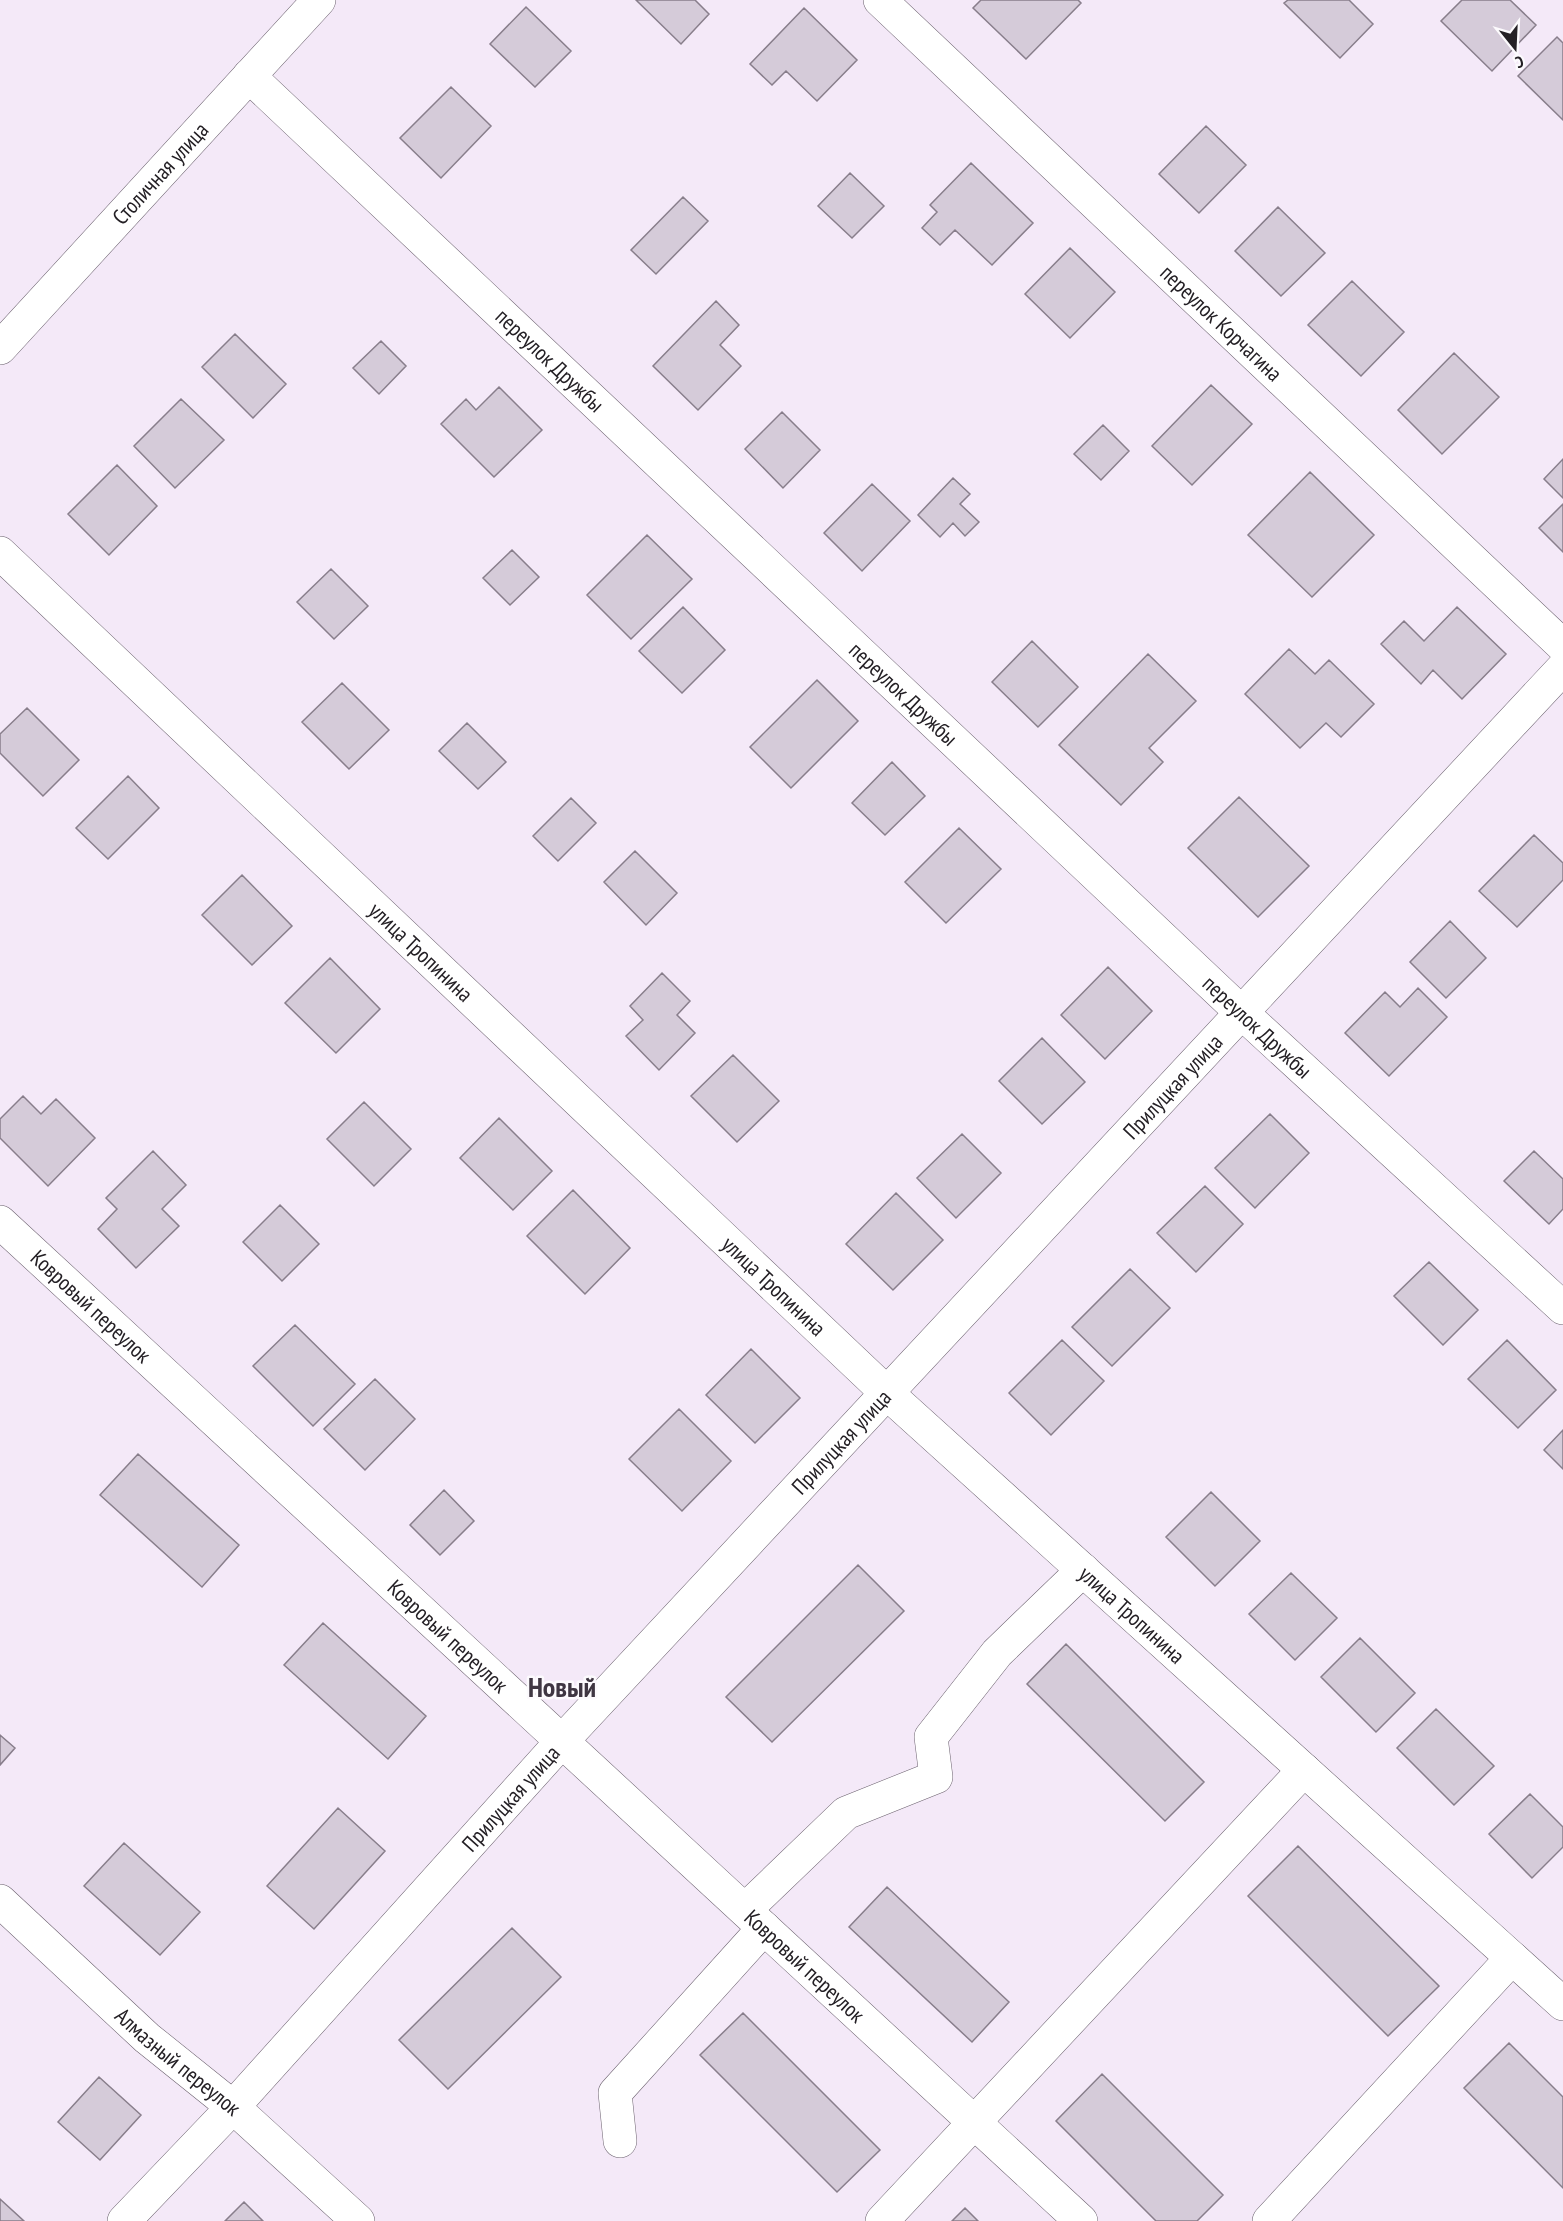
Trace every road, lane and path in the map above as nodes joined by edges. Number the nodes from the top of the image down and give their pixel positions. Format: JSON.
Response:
{"nodes":[{"id":1,"x":320,"y":0,"type":"edge"},
{"id":2,"x":880,"y":0,"type":"edge"},
{"id":3,"x":249,"y":76,"type":"junction"},
{"id":4,"x":0,"y":348,"type":"edge"},
{"id":5,"x":0,"y":554,"type":"edge"},
{"id":6,"x":1563,"y":646,"type":"edge"},
{"id":7,"x":1563,"y":668,"type":"edge"},
{"id":8,"x":1241,"y":1012,"type":"junction"},
{"id":9,"x":0,"y":1222,"type":"edge"},
{"id":10,"x":1563,"y":1308,"type":"edge"},
{"id":11,"x":888,"y":1394,"type":"junction"},
{"id":12,"x":1083,"y":1570,"type":"junction"},
{"id":13,"x":563,"y":1740,"type":"junction"},
{"id":14,"x":1304,"y":1770,"type":"junction"},
{"id":15,"x":0,"y":1901,"type":"edge"},
{"id":16,"x":755,"y":1919,"type":"junction"},
{"id":17,"x":1512,"y":1958,"type":"junction"},
{"id":18,"x":1563,"y":2004,"type":"edge"},
{"id":19,"x":233,"y":2107,"type":"junction"},
{"id":20,"x":974,"y":2120,"type":"junction"},
{"id":21,"x":620,"y":2141,"type":"dead end"},
{"id":22,"x":124,"y":2221,"type":"edge"},
{"id":23,"x":358,"y":2221,"type":"edge"},
{"id":24,"x":882,"y":2221,"type":"edge"},
{"id":25,"x":1081,"y":2221,"type":"edge"},
{"id":26,"x":1269,"y":2221,"type":"edge"}],
"edges":[{"from":1,"to":3,"type":"street","name":"Столичная улица"},
{"from":2,"to":6,"type":"street","name":"переулок Корчагина"},
{"from":3,"to":4,"type":"street","name":"Столичная улица"},
{"from":3,"to":8,"type":"street","name":"переулок Дружбы"},
{"from":5,"to":11,"type":"street","name":"улица Тропинина"},
{"from":7,"to":8,"type":"street","name":"Прилуцкая улица"},
{"from":8,"to":10,"type":"street","name":"переулок Дружбы"},
{"from":8,"to":11,"type":"street","name":"Прилуцкая улица"},
{"from":9,"to":13,"type":"street","name":"Ковровый переулок"},
{"from":11,"to":12,"type":"street","name":"улица Тропинина"},
{"from":11,"to":13,"type":"street","name":"Прилуцкая улица"},
{"from":12,"to":14,"type":"street","name":"улица Тропинина"},
{"from":12,"to":16,"type":"street"},
{"from":13,"to":16,"type":"street","name":"Ковровый переулок"},
{"from":13,"to":19,"type":"street","name":"Прилуцкая улица"},
{"from":14,"to":17,"type":"street","name":"улица Тропинина"},
{"from":14,"to":20,"type":"street"},
{"from":15,"to":19,"type":"street","name":"Алмазный переулок"},
{"from":16,"to":20,"type":"street","name":"Ковровый переулок"},
{"from":16,"to":21,"type":"street"},
{"from":17,"to":18,"type":"street","name":"улица Тропинина"},
{"from":17,"to":26,"type":"street"},
{"from":19,"to":22,"type":"street","name":"Прилуцкая улица"},
{"from":19,"to":23,"type":"street","name":"Алмазный переулок"},
{"from":20,"to":24,"type":"street"},
{"from":20,"to":25,"type":"street","name":"Ковровый переулок"}]}
